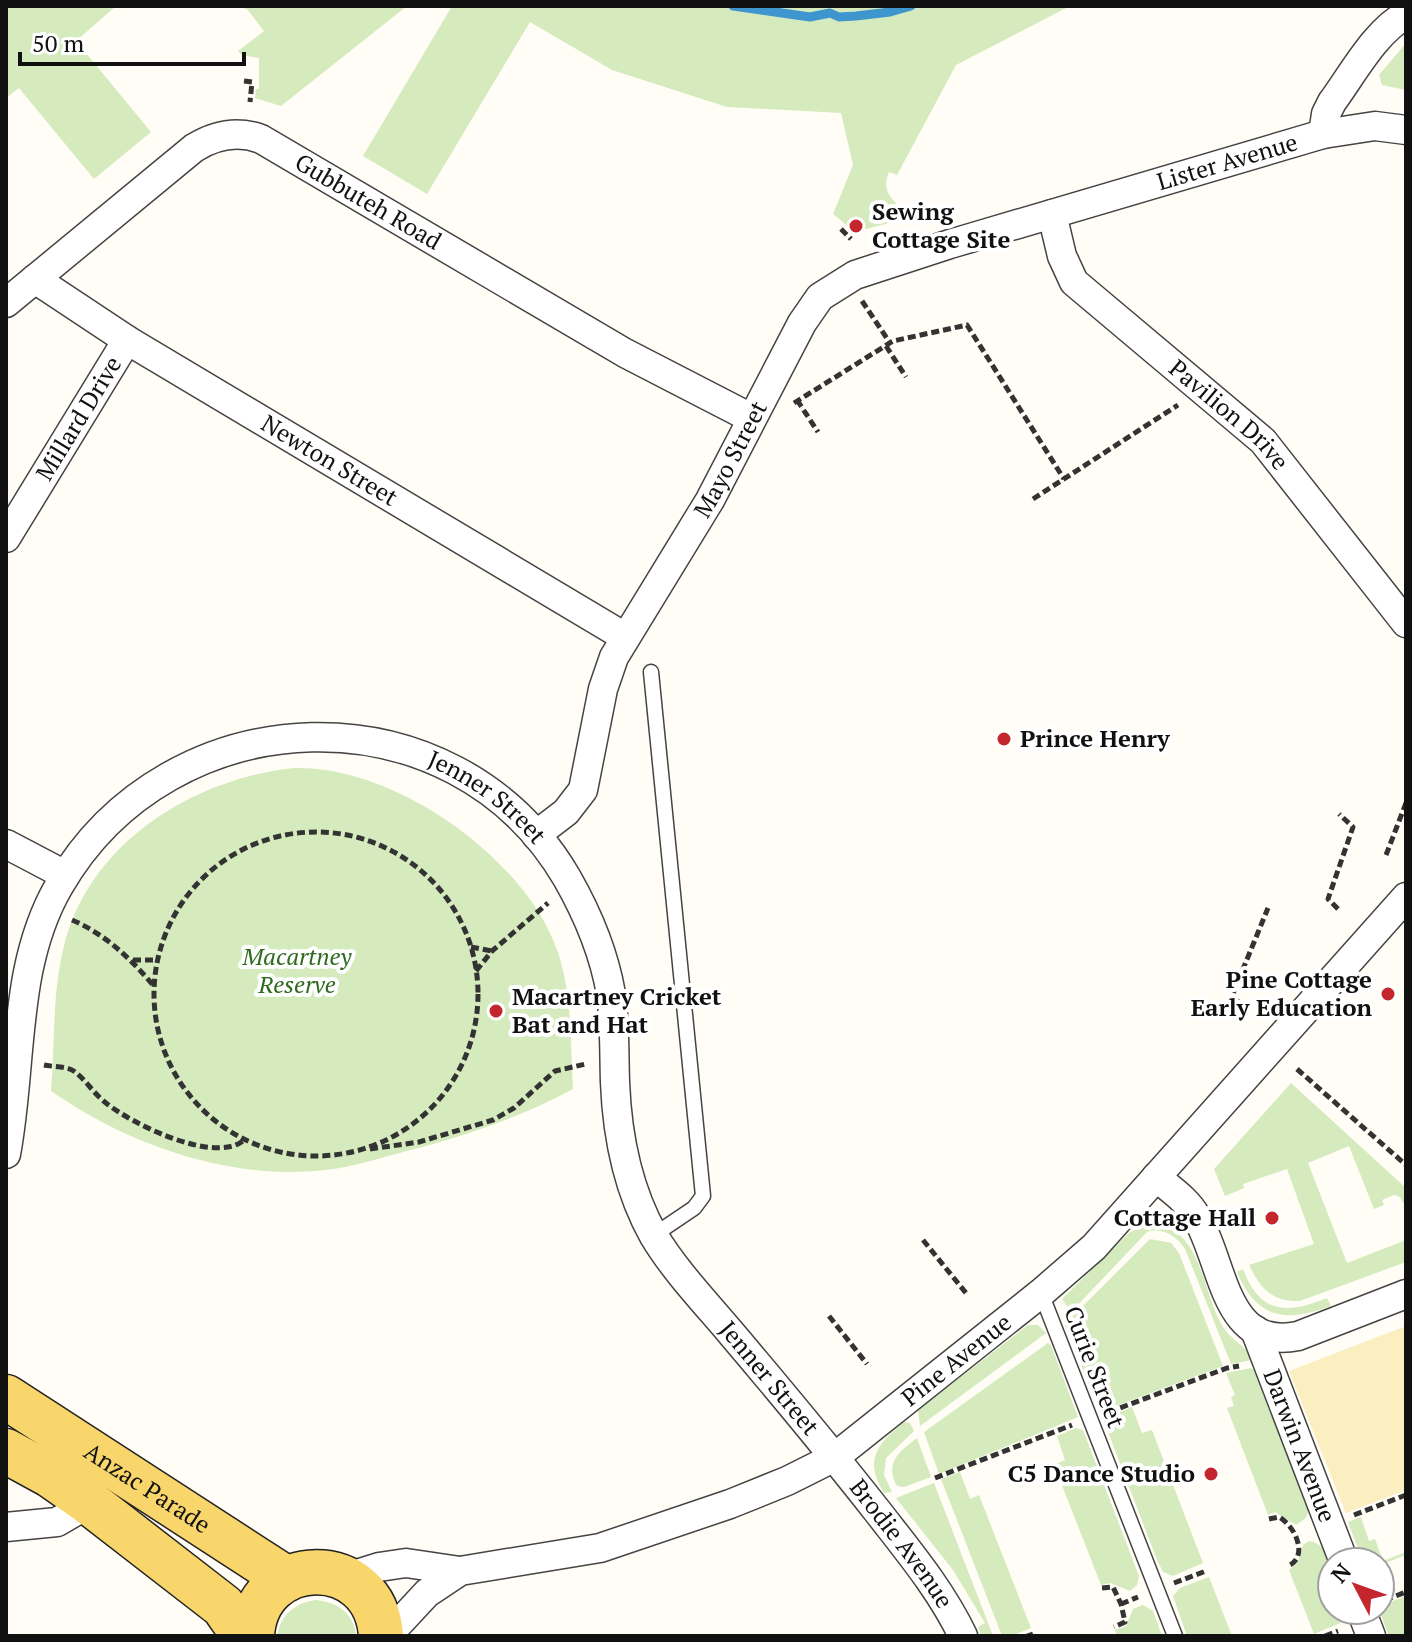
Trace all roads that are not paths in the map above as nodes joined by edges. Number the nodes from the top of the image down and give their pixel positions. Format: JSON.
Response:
{"nodes":[{"id":1,"x":1406,"y":15,"type":"edge"},
{"id":2,"x":1406,"y":130,"type":"edge"},
{"id":3,"x":1323,"y":134,"type":"junction"},
{"id":4,"x":1052,"y":214,"type":"junction"},
{"id":5,"x":35,"y":279,"type":"junction"},
{"id":6,"x":6,"y":303,"type":"edge"},
{"id":7,"x":127,"y":340,"type":"junction"},
{"id":8,"x":751,"y":418,"type":"junction"},
{"id":9,"x":6,"y":538,"type":"edge"},
{"id":10,"x":1406,"y":623,"type":"edge"},
{"id":11,"x":625,"y":637,"type":"junction"},
{"id":12,"x":651,"y":672,"type":"dead end"},
{"id":13,"x":536,"y":835,"type":"junction"},
{"id":14,"x":6,"y":844,"type":"edge"},
{"id":15,"x":65,"y":875,"type":"junction"},
{"id":16,"x":1406,"y":897,"type":"edge"},
{"id":17,"x":6,"y":1154,"type":"edge"},
{"id":18,"x":1156,"y":1177,"type":"junction"},
{"id":19,"x":654,"y":1235,"type":"junction"},
{"id":20,"x":1041,"y":1293,"type":"junction"},
{"id":21,"x":1406,"y":1294,"type":"edge"},
{"id":22,"x":1255,"y":1330,"type":"junction"},
{"id":23,"x":6,"y":1397,"type":"edge"},
{"id":24,"x":6,"y":1451,"type":"edge"},
{"id":25,"x":835,"y":1457,"type":"junction"},
{"id":26,"x":90,"y":1503,"type":"junction"},
{"id":27,"x":6,"y":1527,"type":"edge"},
{"id":28,"x":1338,"y":1546,"type":"edge"},
{"id":29,"x":460,"y":1571,"type":"junction"},
{"id":30,"x":344,"y":1578,"type":"junction"},
{"id":31,"x":287,"y":1579,"type":"junction"},
{"id":32,"x":244,"y":1636,"type":"edge"},
{"id":33,"x":252,"y":1636,"type":"edge"},
{"id":34,"x":384,"y":1636,"type":"edge"},
{"id":35,"x":963,"y":1636,"type":"edge"},
{"id":36,"x":1175,"y":1636,"type":"edge"}],
"edges":[{"from":1,"to":3,"type":"street"},
{"from":2,"to":3,"type":"street","name":"Lister Avenue"},
{"from":3,"to":4,"type":"street","name":"Lister Avenue"},
{"from":4,"to":8,"type":"street","name":"Mayo Street"},
{"from":4,"to":10,"type":"street","name":"Pavilion Drive"},
{"from":5,"to":6,"type":"street","name":"Gubbuteh Road"},
{"from":5,"to":7,"type":"street","name":"Newton Street"},
{"from":5,"to":8,"type":"street","name":"Gubbuteh Road"},
{"from":7,"to":9,"type":"street","name":"Millard Drive"},
{"from":7,"to":11,"type":"street","name":"Newton Street"},
{"from":8,"to":11,"type":"street","name":"Mayo Street"},
{"from":11,"to":13,"type":"street","name":"Mayo Street"},
{"from":12,"to":19,"type":"lane"},
{"from":13,"to":15,"type":"street","name":"Jenner Street"},
{"from":13,"to":19,"type":"street","name":"Jenner Street"},
{"from":14,"to":15,"type":"street"},
{"from":15,"to":17,"type":"street","name":"Jenner Street"},
{"from":16,"to":18,"type":"street","name":"Pine Avenue"},
{"from":18,"to":20,"type":"street","name":"Pine Avenue"},
{"from":18,"to":22,"type":"street","name":"Darwin Avenue"},
{"from":19,"to":25,"type":"street","name":"Jenner Street"},
{"from":20,"to":25,"type":"street","name":"Pine Avenue"},
{"from":20,"to":36,"type":"lane","name":"Curie Street"},
{"from":21,"to":22,"type":"street"},
{"from":22,"to":28,"type":"street","name":"Darwin Avenue"},
{"from":23,"to":31,"type":"main road","name":"Anzac Parade"},
{"from":24,"to":26,"type":"main road","name":"Anzac Parade"},
{"from":25,"to":29,"type":"street","name":"Pine Avenue"},
{"from":25,"to":35,"type":"street","name":"Brodie Avenue"},
{"from":26,"to":27,"type":"street"},
{"from":26,"to":32,"type":"main road","name":"Anzac Parade"},
{"from":29,"to":30,"type":"street"},
{"from":29,"to":34,"type":"street","name":"Pine Avenue"},
{"from":30,"to":31,"type":"main road"},
{"from":30,"to":34,"type":"main road"},
{"from":31,"to":33,"type":"main road"}]}
